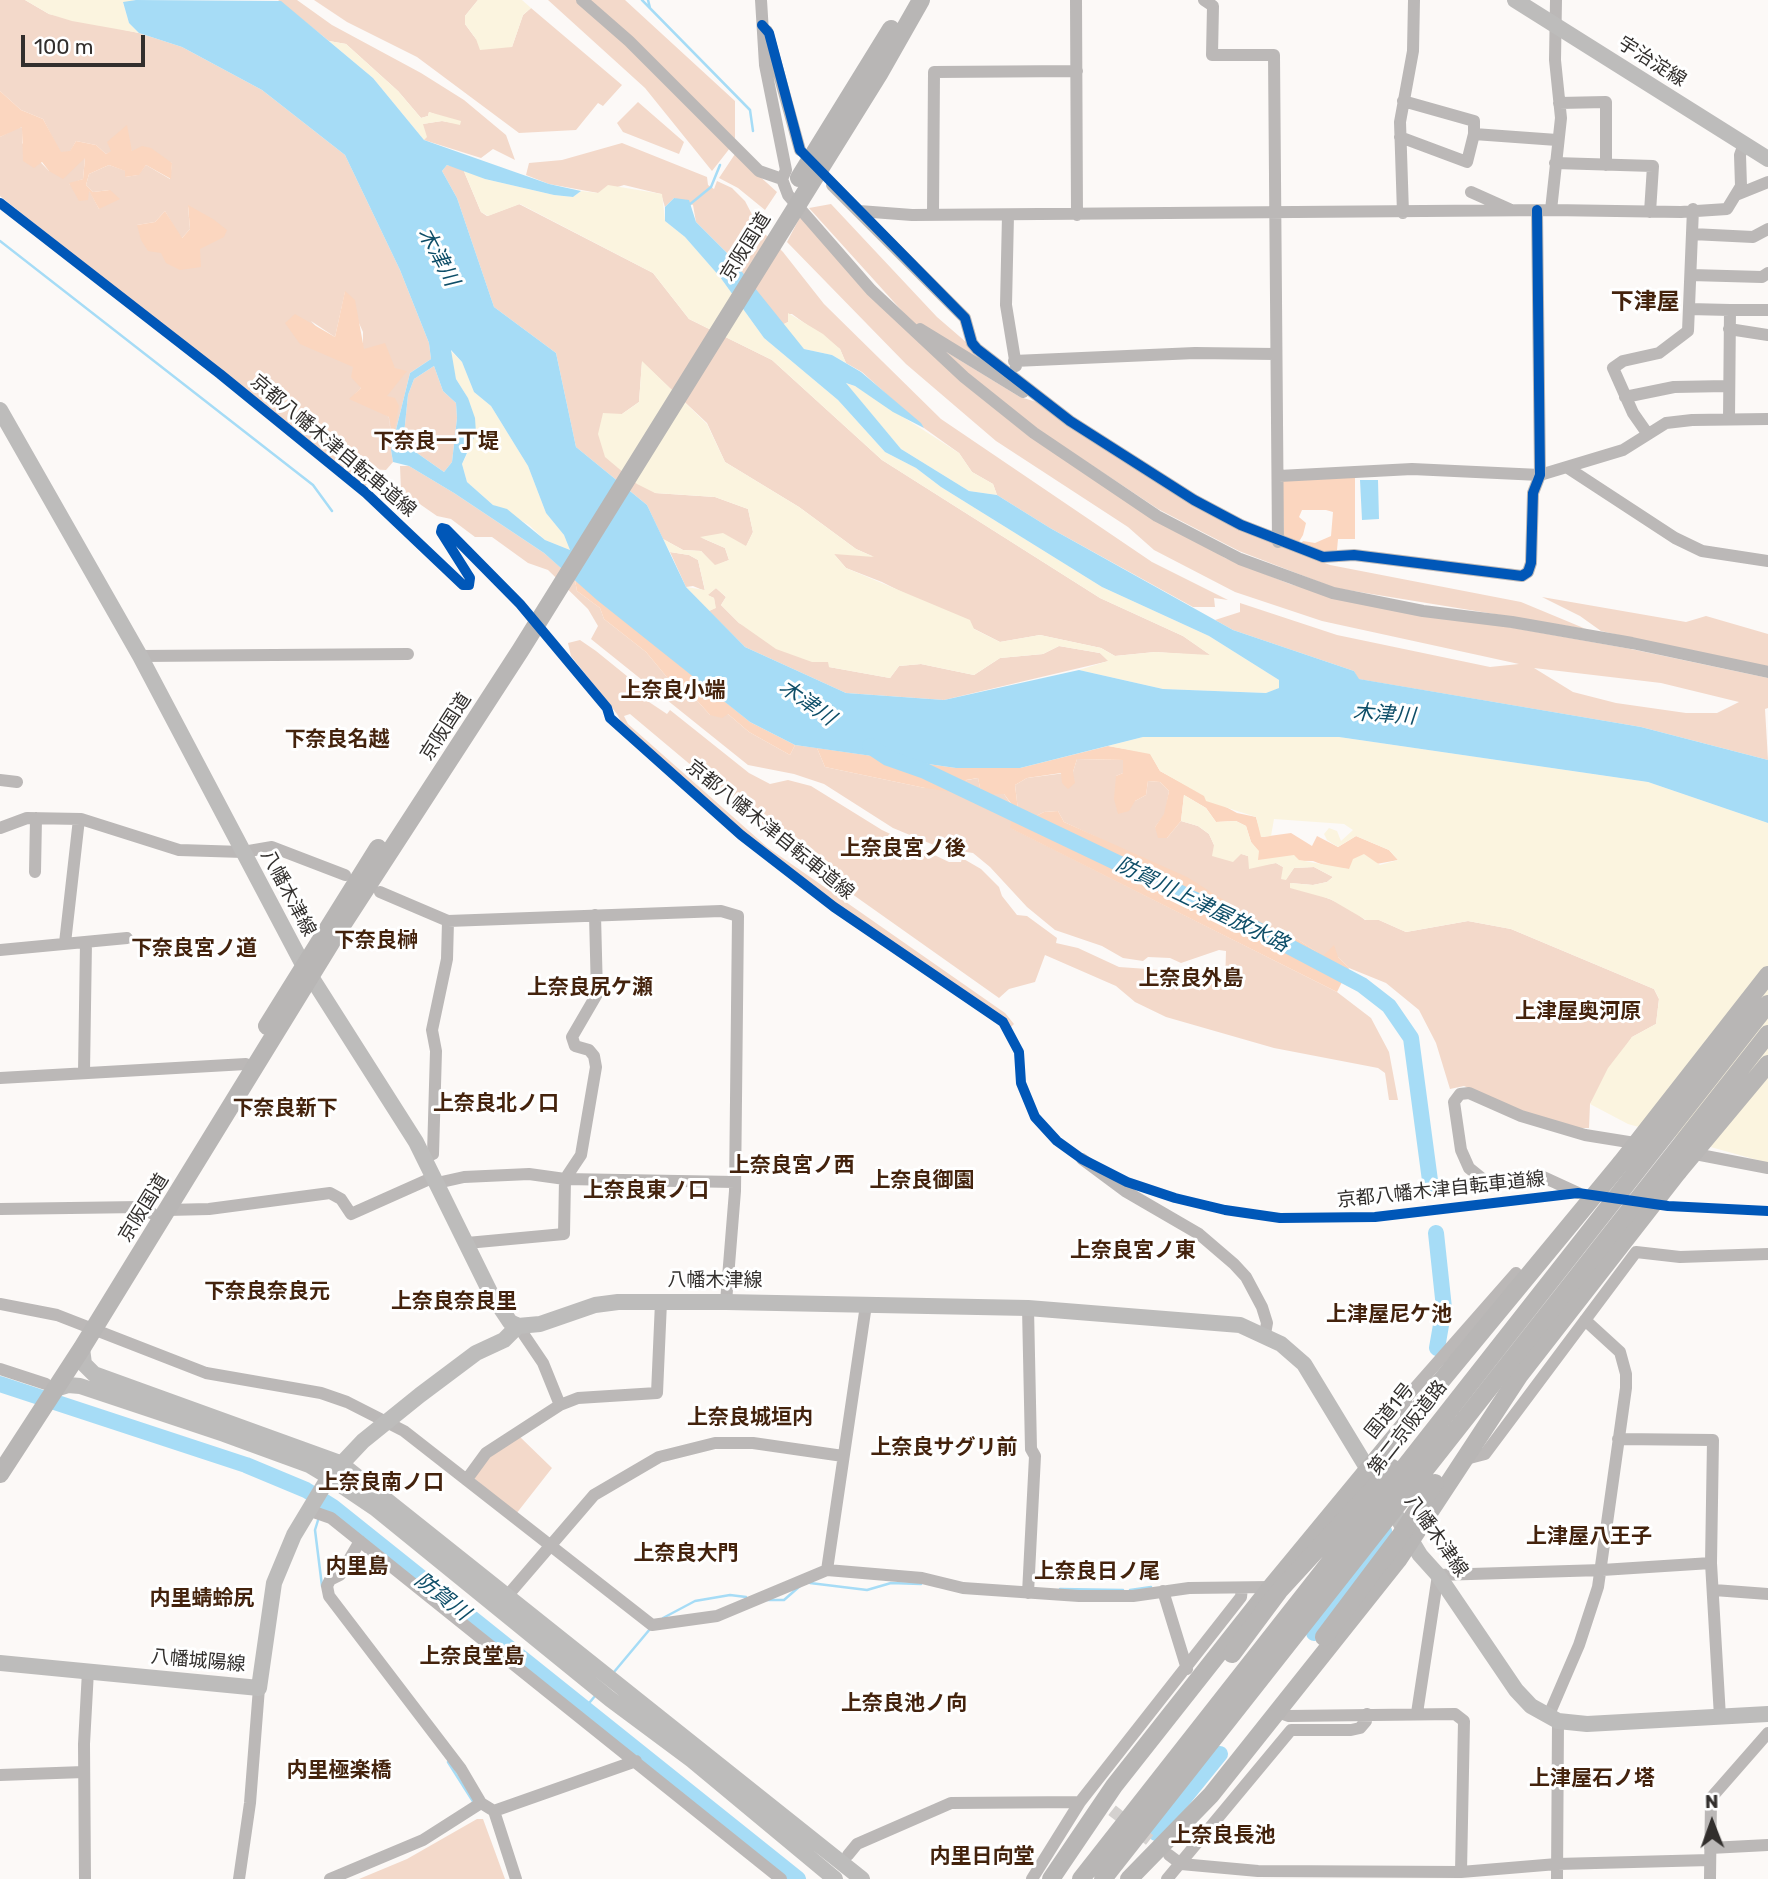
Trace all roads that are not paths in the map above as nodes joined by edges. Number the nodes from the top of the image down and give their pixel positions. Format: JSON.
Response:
{"nodes":[{"id":1,"x":582,"y":0,"type":"edge"},
{"id":2,"x":761,"y":0,"type":"edge"},
{"id":3,"x":908,"y":0,"type":"edge"},
{"id":4,"x":921,"y":0,"type":"edge"},
{"id":5,"x":1076,"y":0,"type":"edge"},
{"id":6,"x":1204,"y":0,"type":"edge"},
{"id":7,"x":1414,"y":0,"type":"edge"},
{"id":8,"x":1515,"y":0,"type":"edge"},
{"id":9,"x":1556,"y":0,"type":"edge"},
{"id":10,"x":762,"y":25,"type":"junction"},
{"id":11,"x":1557,"y":28,"type":"junction"},
{"id":12,"x":1077,"y":71,"type":"junction"},
{"id":13,"x":1404,"y":101,"type":"junction"},
{"id":14,"x":1559,"y":103,"type":"junction"},
{"id":15,"x":1474,"y":134,"type":"junction"},
{"id":16,"x":1400,"y":136,"type":"junction"},
{"id":17,"x":1557,"y":140,"type":"junction"},
{"id":18,"x":1744,"y":144,"type":"junction"},
{"id":19,"x":800,"y":150,"type":"dead end"},
{"id":20,"x":1768,"y":159,"type":"edge"},
{"id":21,"x":1555,"y":163,"type":"junction"},
{"id":22,"x":1606,"y":165,"type":"junction"},
{"id":23,"x":1768,"y":183,"type":"edge"},
{"id":24,"x":832,"y":185,"type":"dead end"},
{"id":25,"x":1471,"y":192,"type":"dead end"},
{"id":26,"x":1737,"y":195,"type":"junction"},
{"id":27,"x":788,"y":200,"type":"junction"},
{"id":28,"x":1551,"y":209,"type":"junction"},
{"id":29,"x":1693,"y":209,"type":"junction"},
{"id":30,"x":1512,"y":210,"type":"junction"},
{"id":31,"x":859,"y":211,"type":"junction"},
{"id":32,"x":1537,"y":211,"type":"junction"},
{"id":33,"x":1650,"y":212,"type":"junction"},
{"id":34,"x":1403,"y":213,"type":"junction"},
{"id":35,"x":1274,"y":214,"type":"junction"},
{"id":36,"x":933,"y":215,"type":"junction"},
{"id":37,"x":1007,"y":215,"type":"junction"},
{"id":38,"x":1077,"y":215,"type":"junction"},
{"id":39,"x":1768,"y":229,"type":"edge"},
{"id":40,"x":1692,"y":233,"type":"junction"},
{"id":41,"x":1768,"y":273,"type":"edge"},
{"id":42,"x":1691,"y":275,"type":"junction"},
{"id":43,"x":1689,"y":309,"type":"junction"},
{"id":44,"x":1730,"y":310,"type":"junction"},
{"id":45,"x":1768,"y":310,"type":"edge"},
{"id":46,"x":909,"y":328,"type":"junction"},
{"id":47,"x":1730,"y":329,"type":"junction"},
{"id":48,"x":1768,"y":335,"type":"edge"},
{"id":49,"x":1275,"y":354,"type":"junction"},
{"id":50,"x":1014,"y":361,"type":"junction"},
{"id":51,"x":1727,"y":386,"type":"junction"},
{"id":52,"x":1028,"y":391,"type":"junction"},
{"id":53,"x":1625,"y":397,"type":"junction"},
{"id":54,"x":0,"y":410,"type":"edge"},
{"id":55,"x":1728,"y":419,"type":"junction"},
{"id":56,"x":1768,"y":419,"type":"edge"},
{"id":57,"x":1647,"y":433,"type":"junction"},
{"id":58,"x":1568,"y":468,"type":"junction"},
{"id":59,"x":1540,"y":475,"type":"junction"},
{"id":60,"x":1279,"y":476,"type":"junction"},
{"id":61,"x":1278,"y":541,"type":"junction"},
{"id":62,"x":1768,"y":561,"type":"edge"},
{"id":63,"x":408,"y":654,"type":"dead end"},
{"id":64,"x":139,"y":656,"type":"junction"},
{"id":65,"x":1768,"y":672,"type":"edge"},
{"id":66,"x":0,"y":780,"type":"edge"},
{"id":67,"x":17,"y":782,"type":"dead end"},
{"id":68,"x":36,"y":818,"type":"junction"},
{"id":69,"x":79,"y":818,"type":"junction"},
{"id":70,"x":0,"y":828,"type":"edge"},
{"id":71,"x":243,"y":852,"type":"junction"},
{"id":72,"x":35,"y":872,"type":"dead end"},
{"id":73,"x":345,"y":875,"type":"dead end"},
{"id":74,"x":380,"y":892,"type":"dead end"},
{"id":75,"x":595,"y":915,"type":"junction"},
{"id":76,"x":448,"y":920,"type":"junction"},
{"id":77,"x":127,"y":938,"type":"dead end"},
{"id":78,"x":86,"y":942,"type":"junction"},
{"id":79,"x":65,"y":943,"type":"junction"},
{"id":80,"x":0,"y":950,"type":"edge"},
{"id":81,"x":307,"y":971,"type":"junction"},
{"id":82,"x":1768,"y":975,"type":"edge"},
{"id":83,"x":1768,"y":1003,"type":"edge"},
{"id":84,"x":1768,"y":1034,"type":"edge"},
{"id":85,"x":246,"y":1064,"type":"junction"},
{"id":86,"x":1768,"y":1064,"type":"edge"},
{"id":87,"x":84,"y":1072,"type":"junction"},
{"id":88,"x":0,"y":1078,"type":"edge"},
{"id":89,"x":425,"y":1158,"type":"junction"},
{"id":90,"x":1082,"y":1159,"type":"dead end"},
{"id":91,"x":1768,"y":1168,"type":"edge"},
{"id":92,"x":436,"y":1180,"type":"junction"},
{"id":93,"x":565,"y":1180,"type":"junction"},
{"id":94,"x":735,"y":1182,"type":"junction"},
{"id":95,"x":1578,"y":1194,"type":"dead end"},
{"id":96,"x":0,"y":1209,"type":"edge"},
{"id":97,"x":160,"y":1212,"type":"junction"},
{"id":98,"x":467,"y":1243,"type":"junction"},
{"id":99,"x":1768,"y":1254,"type":"edge"},
{"id":100,"x":1516,"y":1273,"type":"dead end"},
{"id":101,"x":1536,"y":1299,"type":"junction"},
{"id":102,"x":661,"y":1302,"type":"junction"},
{"id":103,"x":726,"y":1302,"type":"junction"},
{"id":104,"x":0,"y":1304,"type":"edge"},
{"id":105,"x":866,"y":1305,"type":"junction"},
{"id":106,"x":1028,"y":1308,"type":"junction"},
{"id":107,"x":1585,"y":1321,"type":"junction"},
{"id":108,"x":1540,"y":1324,"type":"junction"},
{"id":109,"x":518,"y":1325,"type":"junction"},
{"id":110,"x":88,"y":1328,"type":"junction"},
{"id":111,"x":1265,"y":1334,"type":"junction"},
{"id":112,"x":82,"y":1348,"type":"junction"},
{"id":113,"x":0,"y":1369,"type":"edge"},
{"id":114,"x":50,"y":1388,"type":"junction"},
{"id":115,"x":560,"y":1405,"type":"junction"},
{"id":116,"x":39,"y":1406,"type":"junction"},
{"id":117,"x":388,"y":1422,"type":"junction"},
{"id":118,"x":1406,"y":1425,"type":"junction"},
{"id":119,"x":1618,"y":1439,"type":"junction"},
{"id":120,"x":843,"y":1456,"type":"junction"},
{"id":121,"x":0,"y":1457,"type":"edge"},
{"id":122,"x":1462,"y":1460,"type":"junction"},
{"id":123,"x":340,"y":1463,"type":"junction"},
{"id":124,"x":0,"y":1474,"type":"edge"},
{"id":125,"x":1372,"y":1475,"type":"junction"},
{"id":126,"x":467,"y":1479,"type":"junction"},
{"id":127,"x":326,"y":1482,"type":"junction"},
{"id":128,"x":308,"y":1510,"type":"junction"},
{"id":129,"x":1408,"y":1536,"type":"junction"},
{"id":130,"x":360,"y":1541,"type":"junction"},
{"id":131,"x":548,"y":1546,"type":"junction"},
{"id":132,"x":1711,"y":1563,"type":"junction"},
{"id":133,"x":827,"y":1570,"type":"junction"},
{"id":134,"x":1602,"y":1570,"type":"junction"},
{"id":135,"x":1437,"y":1575,"type":"junction"},
{"id":136,"x":1271,"y":1587,"type":"junction"},
{"id":137,"x":1242,"y":1588,"type":"junction"},
{"id":138,"x":1163,"y":1591,"type":"junction"},
{"id":139,"x":1714,"y":1591,"type":"junction"},
{"id":140,"x":479,"y":1592,"type":"junction"},
{"id":141,"x":1028,"y":1592,"type":"junction"},
{"id":142,"x":1768,"y":1594,"type":"edge"},
{"id":143,"x":508,"y":1595,"type":"junction"},
{"id":144,"x":0,"y":1664,"type":"edge"},
{"id":145,"x":1187,"y":1669,"type":"junction"},
{"id":146,"x":88,"y":1671,"type":"junction"},
{"id":147,"x":258,"y":1688,"type":"junction"},
{"id":148,"x":1278,"y":1712,"type":"junction"},
{"id":149,"x":1417,"y":1713,"type":"junction"},
{"id":150,"x":1367,"y":1714,"type":"junction"},
{"id":151,"x":1768,"y":1714,"type":"edge"},
{"id":152,"x":1720,"y":1717,"type":"junction"},
{"id":153,"x":1553,"y":1719,"type":"junction"},
{"id":154,"x":1768,"y":1733,"type":"edge"},
{"id":155,"x":636,"y":1762,"type":"junction"},
{"id":156,"x":84,"y":1772,"type":"junction"},
{"id":157,"x":0,"y":1775,"type":"edge"},
{"id":158,"x":1080,"y":1802,"type":"junction"},
{"id":159,"x":481,"y":1803,"type":"junction"},
{"id":160,"x":494,"y":1811,"type":"junction"},
{"id":161,"x":1768,"y":1845,"type":"edge"},
{"id":162,"x":1168,"y":1849,"type":"junction"},
{"id":163,"x":1710,"y":1854,"type":"junction"},
{"id":164,"x":848,"y":1855,"type":"dead end"},
{"id":165,"x":1181,"y":1864,"type":"junction"},
{"id":166,"x":1557,"y":1864,"type":"junction"},
{"id":167,"x":1461,"y":1872,"type":"junction"},
{"id":168,"x":1258,"y":1875,"type":"edge"},
{"id":169,"x":1053,"y":1876,"type":"edge"},
{"id":170,"x":85,"y":1879,"type":"edge"},
{"id":171,"x":239,"y":1879,"type":"edge"},
{"id":172,"x":330,"y":1879,"type":"edge"},
{"id":173,"x":516,"y":1879,"type":"edge"},
{"id":174,"x":781,"y":1879,"type":"edge"},
{"id":175,"x":835,"y":1879,"type":"edge"},
{"id":176,"x":862,"y":1879,"type":"edge"},
{"id":177,"x":1032,"y":1879,"type":"edge"},
{"id":178,"x":1082,"y":1879,"type":"edge"},
{"id":179,"x":1103,"y":1879,"type":"edge"},
{"id":180,"x":1129,"y":1879,"type":"edge"},
{"id":181,"x":1167,"y":1879,"type":"edge"},
{"id":182,"x":1557,"y":1879,"type":"edge"},
{"id":183,"x":1710,"y":1879,"type":"edge"}],
"edges":[{"from":1,"to":27,"type":"street"},
{"from":2,"to":10,"type":"street"},
{"from":3,"to":27,"type":"highway","name":"京阪国道"},
{"from":4,"to":27,"type":"highway","name":"京阪国道"},
{"from":5,"to":12,"type":"street"},
{"from":6,"to":35,"type":"street"},
{"from":7,"to":13,"type":"street"},
{"from":8,"to":11,"type":"main road","name":"宇治淀線"},
{"from":9,"to":11,"type":"street"},
{"from":10,"to":19,"type":"street"},
{"from":10,"to":27,"type":"street"},
{"from":11,"to":14,"type":"street"},
{"from":11,"to":18,"type":"main road","name":"宇治淀線"},
{"from":12,"to":36,"type":"street"},
{"from":12,"to":38,"type":"street"},
{"from":13,"to":15,"type":"street"},
{"from":13,"to":16,"type":"street"},
{"from":14,"to":17,"type":"street"},
{"from":14,"to":22,"type":"street"},
{"from":15,"to":16,"type":"street"},
{"from":15,"to":17,"type":"street"},
{"from":16,"to":34,"type":"street"},
{"from":17,"to":21,"type":"street"},
{"from":18,"to":20,"type":"main road","name":"宇治淀線"},
{"from":18,"to":26,"type":"street"},
{"from":21,"to":22,"type":"street"},
{"from":21,"to":28,"type":"street"},
{"from":22,"to":33,"type":"street"},
{"from":23,"to":26,"type":"street"},
{"from":24,"to":31,"type":"street"},
{"from":25,"to":30,"type":"street"},
{"from":26,"to":29,"type":"street"},
{"from":27,"to":46,"type":"street"},
{"from":27,"to":81,"type":"highway","name":"京阪国道"},
{"from":28,"to":32,"type":"street"},
{"from":28,"to":33,"type":"street"},
{"from":29,"to":33,"type":"street"},
{"from":29,"to":40,"type":"street"},
{"from":30,"to":32,"type":"street"},
{"from":30,"to":34,"type":"street"},
{"from":31,"to":36,"type":"street"},
{"from":31,"to":52,"type":"street"},
{"from":32,"to":59,"type":"street"},
{"from":34,"to":35,"type":"street"},
{"from":35,"to":38,"type":"street"},
{"from":35,"to":49,"type":"street"},
{"from":36,"to":37,"type":"street"},
{"from":37,"to":38,"type":"street"},
{"from":37,"to":50,"type":"street"},
{"from":39,"to":40,"type":"street"},
{"from":40,"to":42,"type":"street"},
{"from":41,"to":42,"type":"street"},
{"from":42,"to":43,"type":"street"},
{"from":43,"to":44,"type":"street"},
{"from":43,"to":53,"type":"street"},
{"from":44,"to":45,"type":"street"},
{"from":44,"to":47,"type":"street"},
{"from":46,"to":52,"type":"street"},
{"from":46,"to":65,"type":"street"},
{"from":47,"to":48,"type":"street"},
{"from":47,"to":51,"type":"street"},
{"from":49,"to":50,"type":"street"},
{"from":49,"to":60,"type":"street"},
{"from":50,"to":52,"type":"street"},
{"from":51,"to":53,"type":"street"},
{"from":51,"to":55,"type":"street"},
{"from":52,"to":61,"type":"street"},
{"from":53,"to":57,"type":"street"},
{"from":54,"to":64,"type":"main road","name":"八幡木津線"},
{"from":55,"to":56,"type":"street"},
{"from":55,"to":57,"type":"street"},
{"from":57,"to":58,"type":"street"},
{"from":58,"to":59,"type":"street"},
{"from":58,"to":62,"type":"street"},
{"from":59,"to":60,"type":"street"},
{"from":59,"to":61,"type":"street"},
{"from":60,"to":61,"type":"street"},
{"from":63,"to":64,"type":"street"},
{"from":64,"to":71,"type":"main road","name":"八幡木津線"},
{"from":66,"to":67,"type":"street"},
{"from":68,"to":69,"type":"street"},
{"from":68,"to":70,"type":"street"},
{"from":68,"to":72,"type":"street"},
{"from":69,"to":71,"type":"street"},
{"from":69,"to":79,"type":"street"},
{"from":71,"to":73,"type":"street"},
{"from":71,"to":81,"type":"main road","name":"八幡木津線"},
{"from":74,"to":76,"type":"street"},
{"from":75,"to":76,"type":"street"},
{"from":75,"to":93,"type":"street"},
{"from":75,"to":94,"type":"street"},
{"from":76,"to":89,"type":"street"},
{"from":77,"to":78,"type":"street"},
{"from":78,"to":79,"type":"street"},
{"from":78,"to":87,"type":"street"},
{"from":79,"to":80,"type":"street"},
{"from":81,"to":85,"type":"highway","name":"京阪国道"},
{"from":81,"to":89,"type":"main road","name":"八幡木津線"},
{"from":81,"to":97,"type":"highway","name":"京阪国道"},
{"from":82,"to":118,"type":"highway","name":"国道1号","bridge":true},
{"from":83,"to":101,"type":"highway","name":"第二京阪道路","bridge":true},
{"from":84,"to":108,"type":"highway","name":"第二京阪道路","bridge":true},
{"from":85,"to":87,"type":"street"},
{"from":85,"to":97,"type":"highway","name":"京阪国道"},
{"from":86,"to":122,"type":"highway","bridge":true},
{"from":87,"to":88,"type":"street"},
{"from":89,"to":92,"type":"main road","name":"八幡木津線"},
{"from":90,"to":111,"type":"street"},
{"from":91,"to":95,"type":"street"},
{"from":92,"to":93,"type":"street"},
{"from":92,"to":97,"type":"street"},
{"from":92,"to":98,"type":"main road","name":"八幡木津線"},
{"from":93,"to":94,"type":"street"},
{"from":93,"to":98,"type":"street"},
{"from":94,"to":103,"type":"street"},
{"from":96,"to":97,"type":"street"},
{"from":97,"to":110,"type":"highway","name":"京阪国道"},
{"from":98,"to":109,"type":"main road","name":"八幡木津線"},
{"from":99,"to":107,"type":"street"},
{"from":100,"to":118,"type":"street"},
{"from":101,"to":169,"type":"highway","bridge":true},
{"from":101,"to":178,"type":"highway","name":"第二京阪道路","bridge":true},
{"from":102,"to":103,"type":"main road","name":"八幡木津線"},
{"from":102,"to":109,"type":"main road","name":"八幡木津線"},
{"from":102,"to":115,"type":"street"},
{"from":103,"to":105,"type":"main road","name":"八幡木津線"},
{"from":104,"to":110,"type":"street"},
{"from":105,"to":106,"type":"main road","name":"八幡木津線"},
{"from":105,"to":120,"type":"street"},
{"from":106,"to":111,"type":"main road","name":"八幡木津線"},
{"from":106,"to":141,"type":"street"},
{"from":107,"to":119,"type":"street"},
{"from":107,"to":122,"type":"street"},
{"from":108,"to":162,"type":"highway","bridge":true},
{"from":108,"to":179,"type":"highway","name":"第二京阪道路","bridge":true},
{"from":109,"to":115,"type":"street"},
{"from":109,"to":117,"type":"main road","name":"八幡城陽線"},
{"from":110,"to":112,"type":"highway","name":"京阪国道"},
{"from":110,"to":114,"type":"highway","name":"京阪国道"},
{"from":110,"to":117,"type":"street"},
{"from":111,"to":125,"type":"main road","name":"八幡木津線"},
{"from":112,"to":114,"type":"highway","name":"京阪国道"},
{"from":112,"to":123,"type":"main road"},
{"from":113,"to":114,"type":"street"},
{"from":114,"to":116,"type":"highway","name":"京阪国道"},
{"from":114,"to":127,"type":"main road"},
{"from":115,"to":126,"type":"street"},
{"from":116,"to":121,"type":"highway","name":"京阪国道"},
{"from":116,"to":124,"type":"highway","name":"京阪国道"},
{"from":117,"to":123,"type":"main road","name":"八幡城陽線"},
{"from":117,"to":126,"type":"street"},
{"from":118,"to":125,"type":"highway","name":"国道1号"},
{"from":119,"to":132,"type":"street"},
{"from":119,"to":134,"type":"street"},
{"from":120,"to":131,"type":"street"},
{"from":120,"to":133,"type":"street"},
{"from":122,"to":129,"type":"highway"},
{"from":123,"to":127,"type":"main road","name":"八幡城陽線"},
{"from":123,"to":143,"type":"main road"},
{"from":125,"to":129,"type":"main road","name":"八幡木津線","bridge":true},
{"from":125,"to":136,"type":"highway","name":"国道1号"},
{"from":126,"to":131,"type":"street"},
{"from":127,"to":128,"type":"main road","name":"八幡城陽線"},
{"from":127,"to":140,"type":"main road"},
{"from":128,"to":130,"type":"street"},
{"from":128,"to":147,"type":"main road","name":"八幡城陽線"},
{"from":129,"to":135,"type":"main road","name":"八幡木津線"},
{"from":129,"to":148,"type":"highway"},
{"from":130,"to":155,"type":"street"},
{"from":130,"to":159,"type":"street"},
{"from":131,"to":133,"type":"street"},
{"from":131,"to":143,"type":"street"},
{"from":132,"to":134,"type":"street"},
{"from":132,"to":139,"type":"street"},
{"from":133,"to":141,"type":"street"},
{"from":134,"to":135,"type":"street"},
{"from":134,"to":153,"type":"street"},
{"from":135,"to":149,"type":"street"},
{"from":135,"to":153,"type":"main road","name":"八幡木津線"},
{"from":136,"to":137,"type":"street"},
{"from":136,"to":169,"type":"highway","name":"国道1号"},
{"from":137,"to":138,"type":"street"},
{"from":137,"to":145,"type":"street"},
{"from":138,"to":141,"type":"street"},
{"from":138,"to":145,"type":"street"},
{"from":139,"to":142,"type":"street"},
{"from":139,"to":152,"type":"street"},
{"from":140,"to":143,"type":"street"},
{"from":140,"to":175,"type":"main road"},
{"from":143,"to":176,"type":"main road"},
{"from":144,"to":146,"type":"main road","name":"八幡城陽線"},
{"from":145,"to":158,"type":"street"},
{"from":146,"to":147,"type":"main road","name":"八幡城陽線"},
{"from":146,"to":156,"type":"street"},
{"from":147,"to":171,"type":"street"},
{"from":148,"to":150,"type":"street"},
{"from":148,"to":162,"type":"highway"},
{"from":149,"to":150,"type":"street"},
{"from":149,"to":167,"type":"street"},
{"from":150,"to":165,"type":"street"},
{"from":151,"to":152,"type":"main road"},
{"from":152,"to":153,"type":"main road"},
{"from":153,"to":166,"type":"street"},
{"from":154,"to":163,"type":"street"},
{"from":155,"to":160,"type":"street"},
{"from":155,"to":174,"type":"street"},
{"from":156,"to":157,"type":"street"},
{"from":156,"to":170,"type":"street"},
{"from":158,"to":164,"type":"street"},
{"from":158,"to":177,"type":"street"},
{"from":159,"to":160,"type":"street"},
{"from":159,"to":172,"type":"street"},
{"from":160,"to":173,"type":"street"},
{"from":161,"to":163,"type":"street"},
{"from":162,"to":165,"type":"street"},
{"from":162,"to":180,"type":"highway"},
{"from":163,"to":166,"type":"street"},
{"from":163,"to":183,"type":"street"},
{"from":165,"to":168,"type":"street"},
{"from":165,"to":181,"type":"street"},
{"from":166,"to":167,"type":"street"},
{"from":166,"to":182,"type":"street"},
{"from":167,"to":168,"type":"street"}]}
